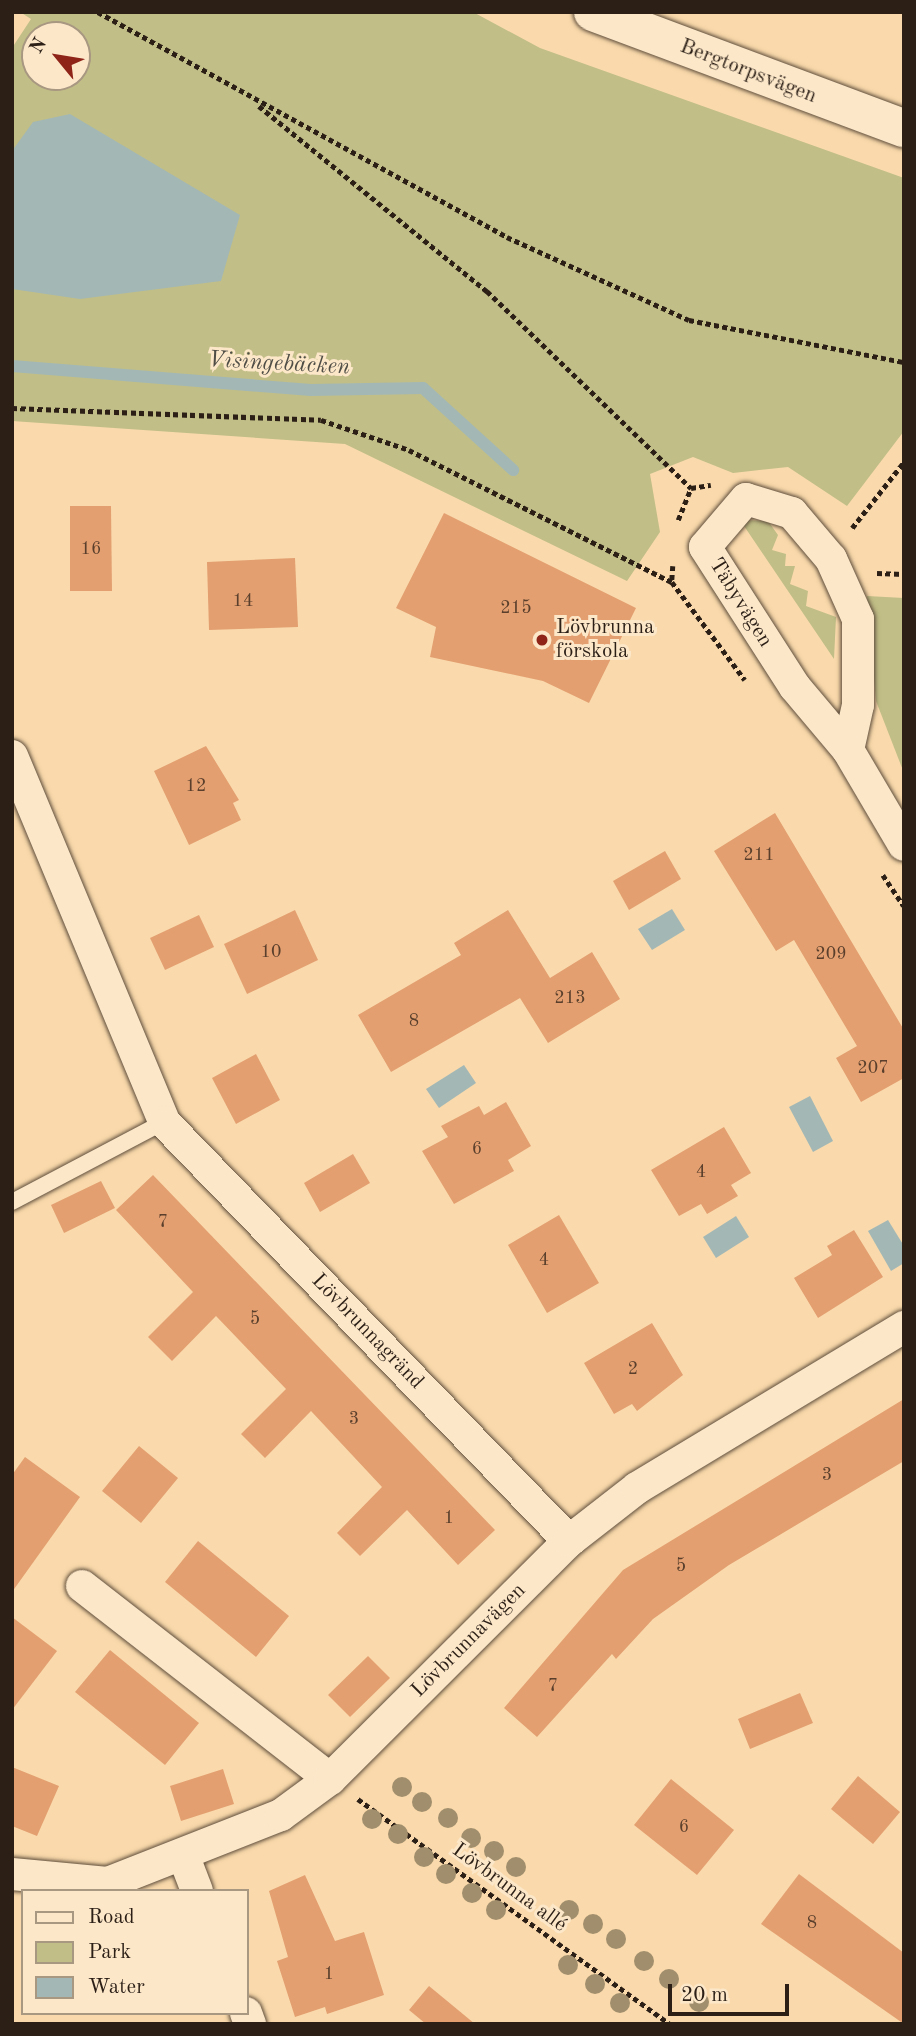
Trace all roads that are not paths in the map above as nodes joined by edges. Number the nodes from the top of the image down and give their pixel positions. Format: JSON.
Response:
{"nodes":[{"id":1,"x":593,"y":12,"type":"edge"},
{"id":2,"x":904,"y":128,"type":"edge"},
{"id":3,"x":848,"y":750,"type":"junction"},
{"id":4,"x":12,"y":756,"type":"edge"},
{"id":5,"x":904,"y":845,"type":"edge"},
{"id":6,"x":164,"y":1122,"type":"junction"},
{"id":7,"x":12,"y":1202,"type":"edge"},
{"id":8,"x":904,"y":1327,"type":"edge"},
{"id":9,"x":569,"y":1541,"type":"junction"},
{"id":10,"x":82,"y":1586,"type":"dead end"},
{"id":11,"x":330,"y":1779,"type":"junction"},
{"id":12,"x":184,"y":1857,"type":"junction"},
{"id":13,"x":12,"y":1874,"type":"edge"},
{"id":14,"x":196,"y":1889,"type":"edge"}],
"edges":[{"from":1,"to":2,"type":"main road","name":"Bergtorpsvägen"},
{"from":3,"to":3,"type":"street","name":"Täbyvägen"},
{"from":3,"to":5,"type":"street","name":"Täbyvägen"},
{"from":4,"to":6,"type":"street","name":"Lövbrunnagränd"},
{"from":6,"to":7,"type":"lane"},
{"from":6,"to":9,"type":"street","name":"Lövbrunnagränd"},
{"from":8,"to":9,"type":"street","name":"Lövbrunnavägen"},
{"from":9,"to":11,"type":"street","name":"Lövbrunnavägen"},
{"from":10,"to":11,"type":"street"},
{"from":11,"to":12,"type":"street","name":"Lövbrunnavägen"},
{"from":12,"to":13,"type":"street","name":"Lövbrunnavägen"},
{"from":12,"to":14,"type":"street"}]}
